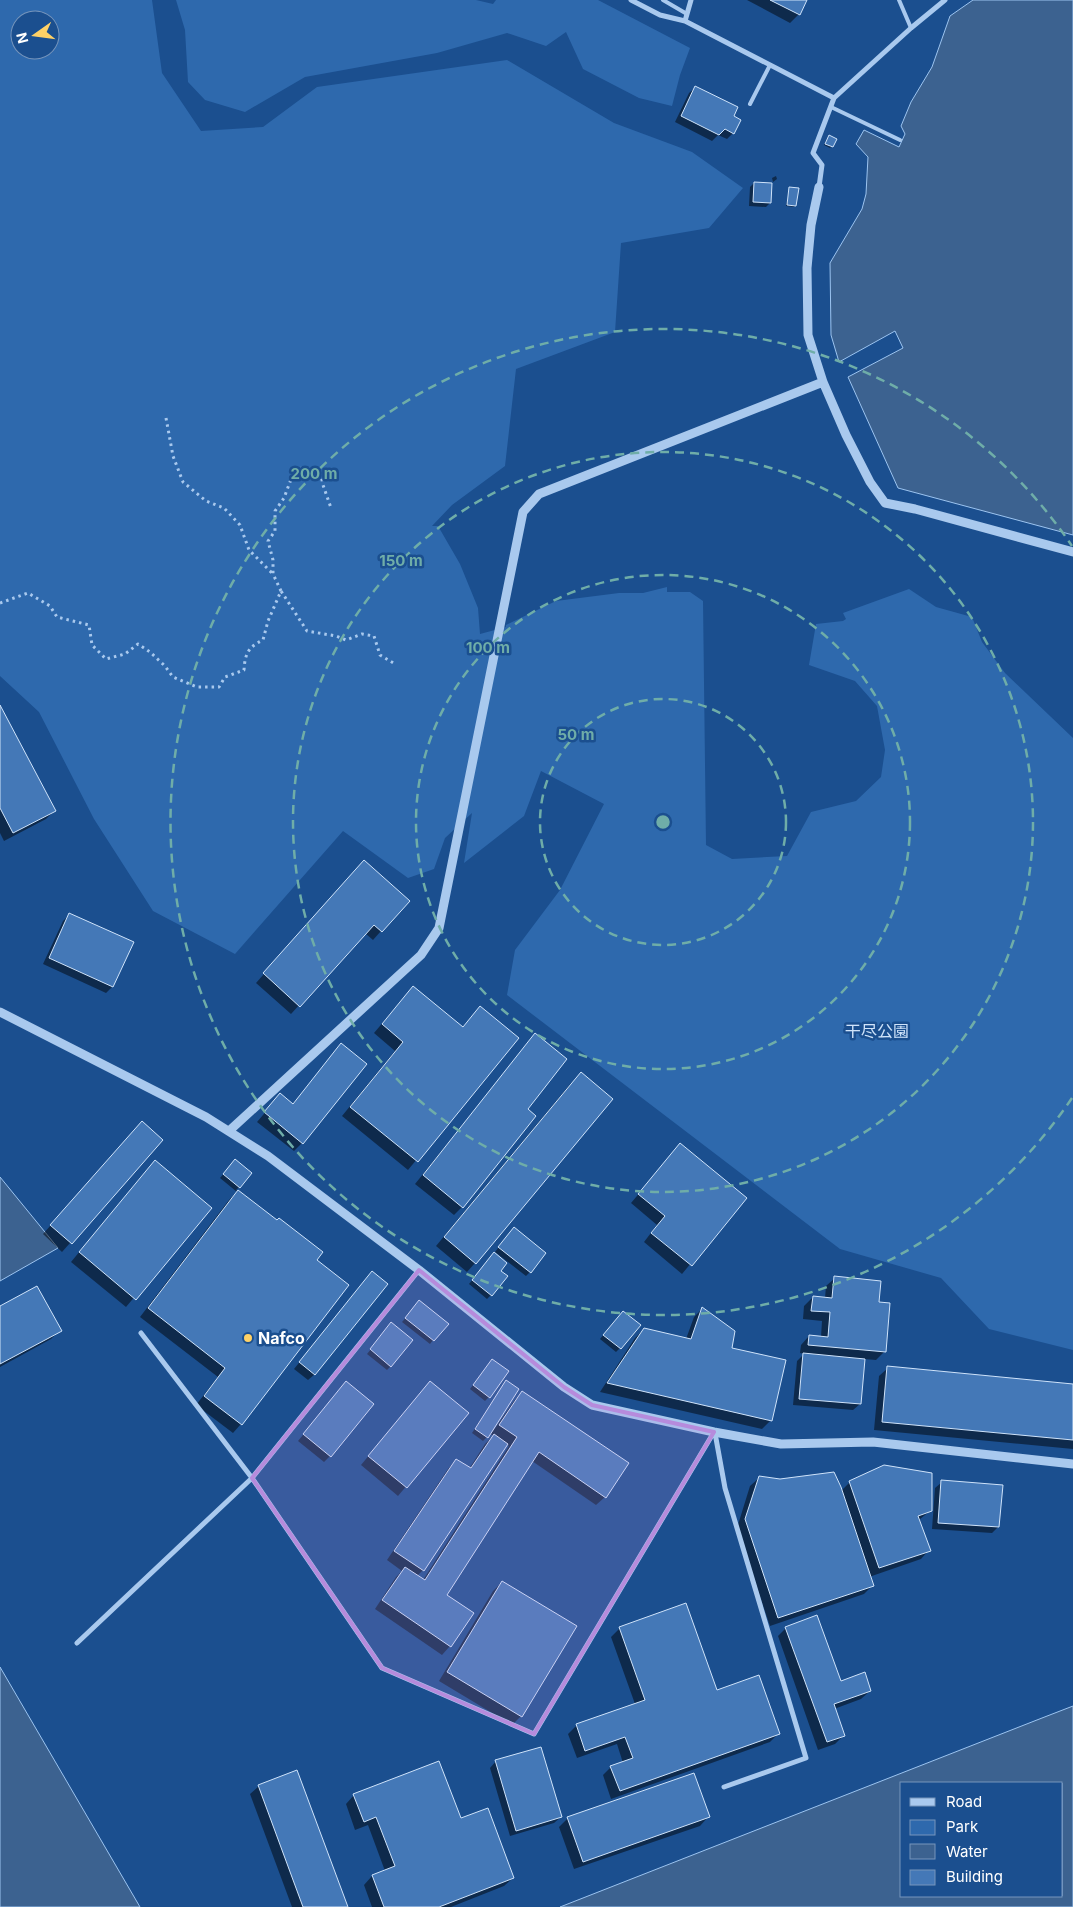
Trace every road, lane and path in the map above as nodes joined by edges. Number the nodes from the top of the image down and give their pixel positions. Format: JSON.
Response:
{"nodes":[{"id":1,"x":631,"y":0,"type":"edge"},
{"id":2,"x":664,"y":0,"type":"edge"},
{"id":3,"x":691,"y":0,"type":"edge"},
{"id":4,"x":899,"y":0,"type":"edge"},
{"id":5,"x":945,"y":0,"type":"edge"},
{"id":6,"x":687,"y":14,"type":"junction"},
{"id":7,"x":685,"y":21,"type":"junction"},
{"id":8,"x":911,"y":28,"type":"junction"},
{"id":9,"x":770,"y":65,"type":"junction"},
{"id":10,"x":834,"y":98,"type":"junction"},
{"id":11,"x":750,"y":104,"type":"dead end"},
{"id":12,"x":831,"y":106,"type":"junction"},
{"id":13,"x":900,"y":140,"type":"dead end"},
{"id":14,"x":819,"y":187,"type":"joint"},
{"id":15,"x":823,"y":382,"type":"junction"},
{"id":16,"x":166,"y":418,"type":"dead end"},
{"id":17,"x":331,"y":508,"type":"dead end"},
{"id":18,"x":1073,"y":552,"type":"edge"},
{"id":19,"x":273,"y":574,"type":"junction"},
{"id":20,"x":281,"y":591,"type":"junction"},
{"id":21,"x":0,"y":603,"type":"edge"},
{"id":22,"x":395,"y":664,"type":"dead end"},
{"id":23,"x":0,"y":1012,"type":"edge"},
{"id":24,"x":229,"y":1132,"type":"junction"},
{"id":25,"x":419,"y":1270,"type":"junction"},
{"id":26,"x":141,"y":1333,"type":"dead end"},
{"id":27,"x":714,"y":1432,"type":"junction"},
{"id":28,"x":1073,"y":1464,"type":"edge"},
{"id":29,"x":252,"y":1478,"type":"junction"},
{"id":30,"x":77,"y":1643,"type":"dead end"},
{"id":31,"x":724,"y":1787,"type":"dead end"}],
"edges":[{"from":1,"to":7,"type":"street"},
{"from":2,"to":6,"type":"lane"},
{"from":3,"to":6,"type":"street"},
{"from":4,"to":8,"type":"lane"},
{"from":5,"to":8,"type":"street"},
{"from":6,"to":7,"type":"street"},
{"from":7,"to":9,"type":"street"},
{"from":8,"to":10,"type":"street"},
{"from":9,"to":10,"type":"street"},
{"from":9,"to":11,"type":"lane"},
{"from":10,"to":12,"type":"street"},
{"from":12,"to":13,"type":"lane"},
{"from":12,"to":14,"type":"street"},
{"from":14,"to":15,"type":"street"},
{"from":15,"to":18,"type":"street"},
{"from":15,"to":24,"type":"street"},
{"from":16,"to":19,"type":"path"},
{"from":17,"to":19,"type":"path"},
{"from":19,"to":20,"type":"path"},
{"from":20,"to":21,"type":"path"},
{"from":20,"to":22,"type":"path"},
{"from":23,"to":24,"type":"street"},
{"from":24,"to":25,"type":"street"},
{"from":25,"to":27,"type":"street"},
{"from":25,"to":29,"type":"street"},
{"from":26,"to":29,"type":"street"},
{"from":27,"to":28,"type":"street"},
{"from":27,"to":29,"type":"street"},
{"from":27,"to":31,"type":"street"},
{"from":29,"to":30,"type":"street"}]}
